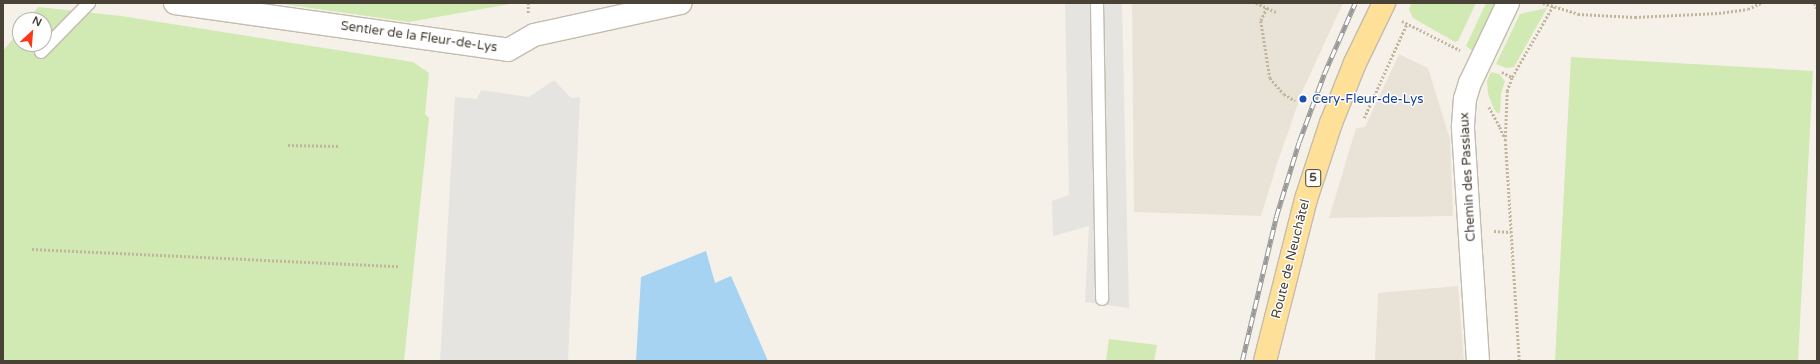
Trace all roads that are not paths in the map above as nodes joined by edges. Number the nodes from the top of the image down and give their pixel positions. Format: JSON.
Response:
{"nodes":[{"id":1,"x":89,"y":3,"type":"edge"},
{"id":2,"x":175,"y":3,"type":"edge"},
{"id":3,"x":681,"y":3,"type":"edge"},
{"id":4,"x":1097,"y":3,"type":"edge"},
{"id":5,"x":1384,"y":3,"type":"edge"},
{"id":6,"x":1508,"y":3,"type":"edge"},
{"id":7,"x":52,"y":41,"type":"edge"},
{"id":8,"x":1102,"y":299,"type":"dead end"},
{"id":9,"x":1266,"y":361,"type":"edge"},
{"id":10,"x":1478,"y":361,"type":"edge"}],
"edges":[{"from":1,"to":7,"type":"lane"},
{"from":2,"to":3,"type":"street","name":"Sentier de la Fleur-de-Lys"},
{"from":4,"to":8,"type":"lane"},
{"from":5,"to":9,"type":"main road","name":"Route de Neuchâtel","number":"5"},
{"from":6,"to":10,"type":"street","name":"Chemin des Passiaux"}]}
